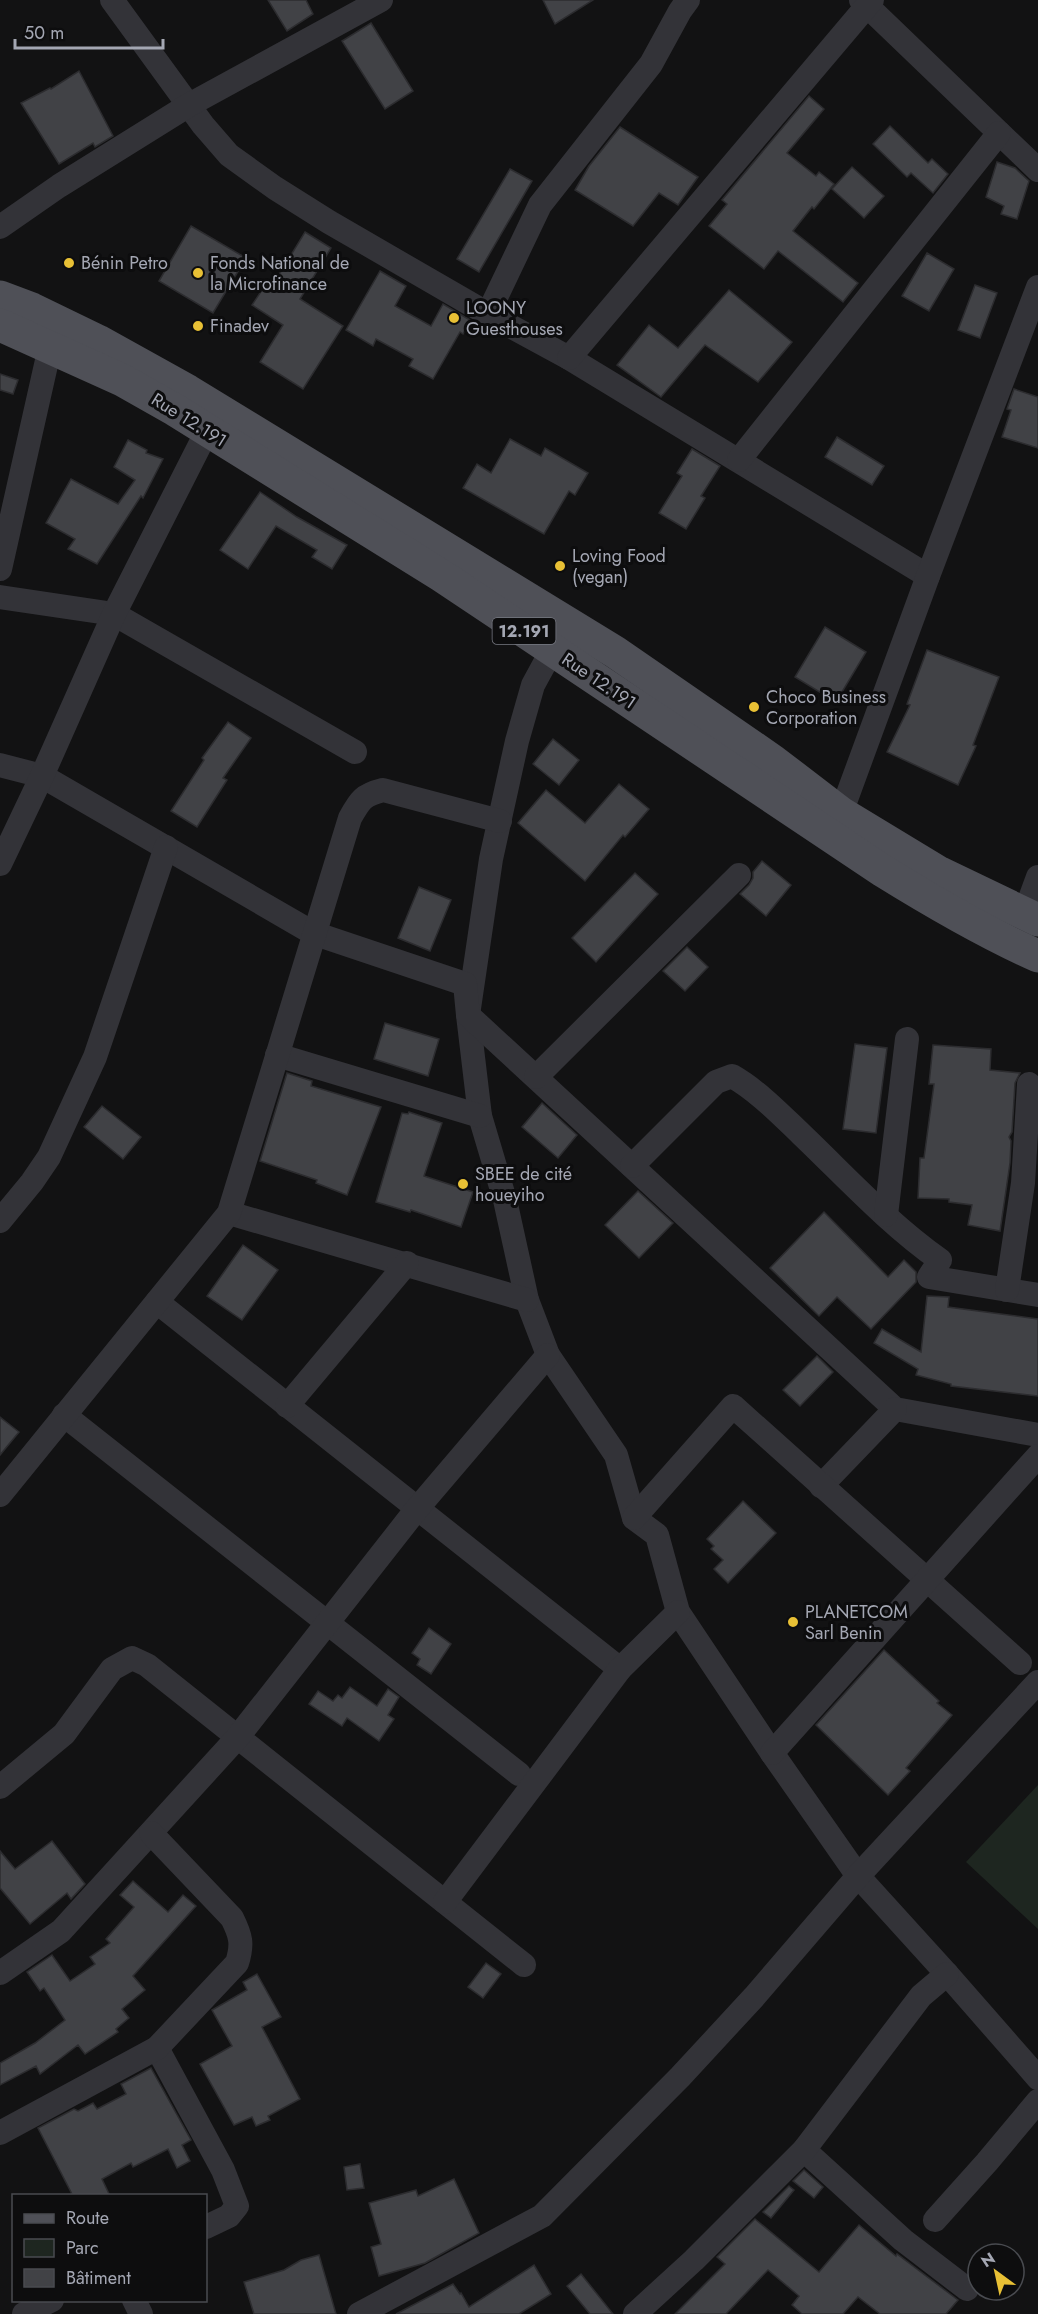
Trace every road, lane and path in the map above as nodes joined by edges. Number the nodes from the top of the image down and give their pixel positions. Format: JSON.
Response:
{"nodes":[{"id":1,"x":112,"y":0,"type":"edge"},
{"id":2,"x":381,"y":0,"type":"edge"},
{"id":3,"x":688,"y":0,"type":"edge"},
{"id":4,"x":866,"y":2,"type":"edge"},
{"id":5,"x":189,"y":105,"type":"junction"},
{"id":6,"x":999,"y":133,"type":"junction"},
{"id":7,"x":1038,"y":170,"type":"edge"},
{"id":8,"x":0,"y":226,"type":"edge"},
{"id":9,"x":1038,"y":287,"type":"edge"},
{"id":10,"x":0,"y":297,"type":"edge"},
{"id":11,"x":488,"y":315,"type":"junction"},
{"id":12,"x":0,"y":325,"type":"edge"},
{"id":13,"x":0,"y":337,"type":"edge"},
{"id":14,"x":48,"y":356,"type":"junction"},
{"id":15,"x":569,"y":358,"type":"junction"},
{"id":16,"x":203,"y":440,"type":"junction"},
{"id":17,"x":739,"y":460,"type":"junction"},
{"id":18,"x":262,"y":465,"type":"junction"},
{"id":19,"x":0,"y":569,"type":"edge"},
{"id":20,"x":927,"y":576,"type":"junction"},
{"id":21,"x":0,"y":597,"type":"edge"},
{"id":22,"x":114,"y":614,"type":"junction"},
{"id":23,"x":552,"y":650,"type":"junction"},
{"id":24,"x":355,"y":752,"type":"dead end"},
{"id":25,"x":0,"y":765,"type":"edge"},
{"id":26,"x":42,"y":776,"type":"junction"},
{"id":27,"x":841,"y":813,"type":"junction"},
{"id":28,"x":500,"y":821,"type":"junction"},
{"id":29,"x":166,"y":847,"type":"junction"},
{"id":30,"x":0,"y":864,"type":"edge"},
{"id":31,"x":739,"y":875,"type":"dead end"},
{"id":32,"x":1038,"y":877,"type":"edge"},
{"id":33,"x":1031,"y":917,"type":"edge"},
{"id":34,"x":313,"y":933,"type":"junction"},
{"id":35,"x":1038,"y":956,"type":"edge"},
{"id":36,"x":468,"y":1015,"type":"junction"},
{"id":37,"x":907,"y":1040,"type":"dead end"},
{"id":38,"x":277,"y":1055,"type":"junction"},
{"id":39,"x":536,"y":1077,"type":"junction"},
{"id":40,"x":1029,"y":1084,"type":"dead end"},
{"id":41,"x":480,"y":1116,"type":"junction"},
{"id":42,"x":632,"y":1166,"type":"junction"},
{"id":43,"x":229,"y":1213,"type":"junction"},
{"id":44,"x":886,"y":1215,"type":"junction"},
{"id":45,"x":0,"y":1221,"type":"edge"},
{"id":46,"x":407,"y":1263,"type":"junction"},
{"id":47,"x":1007,"y":1290,"type":"junction"},
{"id":48,"x":1038,"y":1295,"type":"edge"},
{"id":49,"x":527,"y":1300,"type":"junction"},
{"id":50,"x":157,"y":1302,"type":"junction"},
{"id":51,"x":548,"y":1355,"type":"junction"},
{"id":52,"x":287,"y":1406,"type":"junction"},
{"id":53,"x":895,"y":1409,"type":"junction"},
{"id":54,"x":64,"y":1415,"type":"junction"},
{"id":55,"x":1038,"y":1435,"type":"edge"},
{"id":56,"x":1038,"y":1456,"type":"edge"},
{"id":57,"x":822,"y":1486,"type":"junction"},
{"id":58,"x":0,"y":1495,"type":"edge"},
{"id":59,"x":416,"y":1510,"type":"junction"},
{"id":60,"x":634,"y":1518,"type":"junction"},
{"id":61,"x":927,"y":1580,"type":"junction"},
{"id":62,"x":678,"y":1612,"type":"junction"},
{"id":63,"x":328,"y":1624,"type":"junction"},
{"id":64,"x":1020,"y":1663,"type":"dead end"},
{"id":65,"x":620,"y":1669,"type":"junction"},
{"id":66,"x":1038,"y":1682,"type":"edge"},
{"id":67,"x":237,"y":1738,"type":"junction"},
{"id":68,"x":772,"y":1753,"type":"junction"},
{"id":69,"x":519,"y":1774,"type":"dead end"},
{"id":70,"x":0,"y":1787,"type":"edge"},
{"id":71,"x":151,"y":1833,"type":"junction"},
{"id":72,"x":858,"y":1876,"type":"junction"},
{"id":73,"x":445,"y":1902,"type":"junction"},
{"id":74,"x":524,"y":1965,"type":"dead end"},
{"id":75,"x":0,"y":1973,"type":"edge"},
{"id":76,"x":947,"y":1974,"type":"junction"},
{"id":77,"x":157,"y":2048,"type":"junction"},
{"id":78,"x":1038,"y":2078,"type":"edge"},
{"id":79,"x":1038,"y":2101,"type":"edge"},
{"id":80,"x":0,"y":2133,"type":"edge"},
{"id":81,"x":804,"y":2150,"type":"junction"},
{"id":82,"x":935,"y":2220,"type":"dead end"},
{"id":83,"x":207,"y":2227,"type":"edge"},
{"id":84,"x":966,"y":2288,"type":"edge"},
{"id":85,"x":50,"y":2302,"type":"edge"},
{"id":86,"x":24,"y":2314,"type":"edge"},
{"id":87,"x":359,"y":2314,"type":"edge"},
{"id":88,"x":635,"y":2314,"type":"edge"}],
"edges":[{"from":1,"to":5,"type":"street"},
{"from":2,"to":5,"type":"street"},
{"from":3,"to":11,"type":"street"},
{"from":4,"to":6,"type":"street"},
{"from":4,"to":15,"type":"street"},
{"from":5,"to":8,"type":"street"},
{"from":5,"to":11,"type":"street"},
{"from":6,"to":7,"type":"street"},
{"from":6,"to":17,"type":"street"},
{"from":9,"to":20,"type":"street"},
{"from":10,"to":27,"type":"main road","name":"Rue 12.191"},
{"from":11,"to":15,"type":"street"},
{"from":12,"to":18,"type":"main road","name":"Rue 12.191","number":"12.191"},
{"from":13,"to":14,"type":"street"},
{"from":14,"to":16,"type":"street"},
{"from":14,"to":19,"type":"street"},
{"from":15,"to":17,"type":"street"},
{"from":16,"to":18,"type":"street"},
{"from":16,"to":22,"type":"street"},
{"from":17,"to":20,"type":"street"},
{"from":18,"to":23,"type":"main road","name":"Rue 12.191","number":"12.191"},
{"from":20,"to":27,"type":"street"},
{"from":21,"to":22,"type":"street"},
{"from":22,"to":24,"type":"street"},
{"from":22,"to":26,"type":"street"},
{"from":23,"to":28,"type":"street"},
{"from":23,"to":35,"type":"main road","name":"Rue 12.191","number":"12.191"},
{"from":25,"to":26,"type":"street"},
{"from":26,"to":29,"type":"street"},
{"from":26,"to":30,"type":"street"},
{"from":27,"to":33,"type":"main road","name":"Rue 12.191"},
{"from":28,"to":34,"type":"street"},
{"from":28,"to":36,"type":"street"},
{"from":29,"to":34,"type":"street"},
{"from":29,"to":45,"type":"street"},
{"from":31,"to":39,"type":"street"},
{"from":32,"to":33,"type":"street"},
{"from":34,"to":36,"type":"street"},
{"from":34,"to":38,"type":"street"},
{"from":36,"to":39,"type":"street"},
{"from":36,"to":41,"type":"street"},
{"from":37,"to":44,"type":"street"},
{"from":38,"to":41,"type":"street"},
{"from":38,"to":43,"type":"street"},
{"from":39,"to":42,"type":"street"},
{"from":40,"to":47,"type":"street"},
{"from":41,"to":49,"type":"street"},
{"from":42,"to":44,"type":"street"},
{"from":42,"to":53,"type":"street"},
{"from":43,"to":46,"type":"street"},
{"from":43,"to":50,"type":"street"},
{"from":44,"to":47,"type":"street"},
{"from":46,"to":49,"type":"street"},
{"from":46,"to":52,"type":"street"},
{"from":47,"to":48,"type":"street"},
{"from":49,"to":51,"type":"street"},
{"from":50,"to":52,"type":"street"},
{"from":50,"to":54,"type":"street"},
{"from":51,"to":59,"type":"street"},
{"from":51,"to":60,"type":"street"},
{"from":52,"to":59,"type":"street"},
{"from":53,"to":55,"type":"street"},
{"from":53,"to":57,"type":"street"},
{"from":54,"to":58,"type":"street"},
{"from":54,"to":63,"type":"street"},
{"from":56,"to":61,"type":"street"},
{"from":57,"to":60,"type":"street"},
{"from":57,"to":61,"type":"street"},
{"from":59,"to":63,"type":"street"},
{"from":59,"to":65,"type":"street"},
{"from":60,"to":62,"type":"street"},
{"from":61,"to":64,"type":"street"},
{"from":61,"to":68,"type":"street"},
{"from":62,"to":65,"type":"street"},
{"from":62,"to":68,"type":"street"},
{"from":63,"to":67,"type":"street"},
{"from":63,"to":69,"type":"street"},
{"from":65,"to":73,"type":"street"},
{"from":66,"to":72,"type":"street"},
{"from":67,"to":70,"type":"street"},
{"from":67,"to":71,"type":"street"},
{"from":67,"to":73,"type":"street"},
{"from":68,"to":72,"type":"street"},
{"from":71,"to":75,"type":"street"},
{"from":71,"to":77,"type":"street"},
{"from":72,"to":76,"type":"street"},
{"from":72,"to":87,"type":"street"},
{"from":73,"to":74,"type":"street"},
{"from":76,"to":78,"type":"street"},
{"from":76,"to":81,"type":"street"},
{"from":77,"to":80,"type":"street"},
{"from":77,"to":83,"type":"street"},
{"from":79,"to":82,"type":"street"},
{"from":81,"to":84,"type":"street"},
{"from":81,"to":88,"type":"street"},
{"from":85,"to":86,"type":"street"}]}
